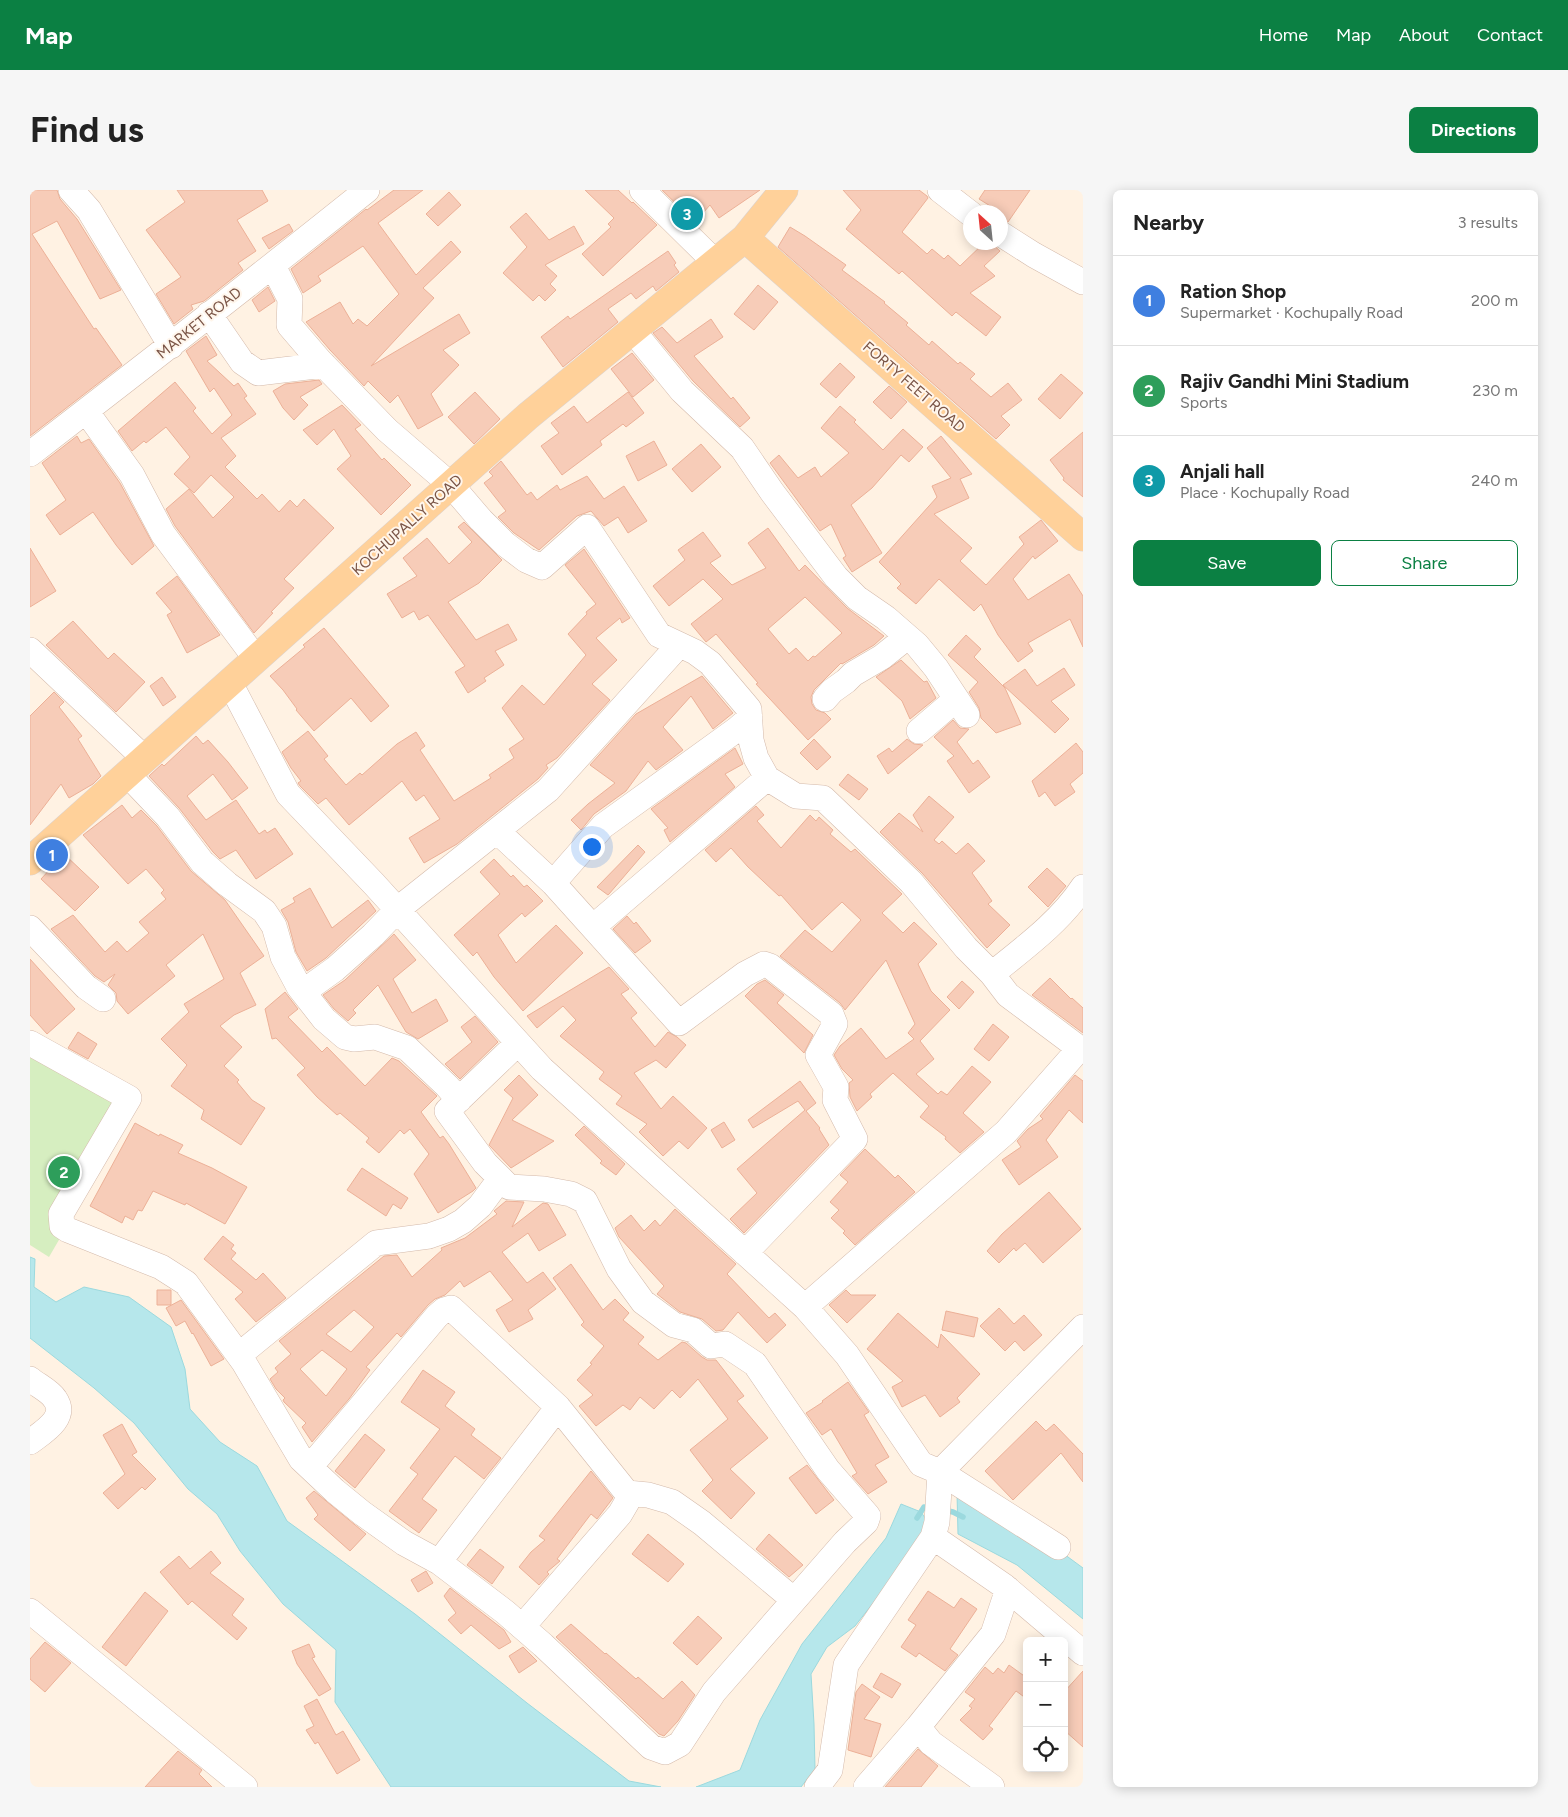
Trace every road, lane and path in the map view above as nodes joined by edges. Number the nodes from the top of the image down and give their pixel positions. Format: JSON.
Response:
{"nodes":[{"id":1,"x":71,"y":190,"type":"edge"},
{"id":2,"x":367,"y":190,"type":"edge"},
{"id":3,"x":642,"y":190,"type":"edge"},
{"id":4,"x":940,"y":190,"type":"edge"},
{"id":5,"x":779,"y":191,"type":"edge"},
{"id":6,"x":963,"y":208,"type":"edge"},
{"id":7,"x":745,"y":238,"type":"junction"},
{"id":8,"x":1008,"y":239,"type":"edge"},
{"id":9,"x":716,"y":263,"type":"junction"},
{"id":10,"x":273,"y":266,"type":"junction"},
{"id":11,"x":1083,"y":282,"type":"edge"},
{"id":12,"x":209,"y":314,"type":"junction"},
{"id":13,"x":633,"y":332,"type":"junction"},
{"id":14,"x":172,"y":346,"type":"junction"},
{"id":15,"x":324,"y":366,"type":"junction"},
{"id":16,"x":86,"y":411,"type":"junction"},
{"id":17,"x":30,"y":454,"type":"edge"},
{"id":18,"x":451,"y":485,"type":"junction"},
{"id":19,"x":1083,"y":537,"type":"edge"},
{"id":20,"x":907,"y":637,"type":"junction"},
{"id":21,"x":679,"y":645,"type":"junction"},
{"id":22,"x":30,"y":650,"type":"edge"},
{"id":23,"x":256,"y":659,"type":"junction"},
{"id":24,"x":230,"y":683,"type":"junction"},
{"id":25,"x":825,"y":699,"type":"dead end"},
{"id":26,"x":750,"y":718,"type":"junction"},
{"id":27,"x":919,"y":731,"type":"dead end"},
{"id":28,"x":136,"y":767,"type":"junction"},
{"id":29,"x":767,"y":778,"type":"junction"},
{"id":30,"x":497,"y":831,"type":"junction"},
{"id":31,"x":30,"y":861,"type":"edge"},
{"id":32,"x":554,"y":883,"type":"junction"},
{"id":33,"x":1083,"y":887,"type":"edge"},
{"id":34,"x":398,"y":909,"type":"junction"},
{"id":35,"x":593,"y":927,"type":"junction"},
{"id":36,"x":30,"y":928,"type":"edge"},
{"id":37,"x":992,"y":974,"type":"junction"},
{"id":38,"x":303,"y":992,"type":"junction"},
{"id":39,"x":103,"y":998,"type":"dead end"},
{"id":40,"x":30,"y":1043,"type":"edge"},
{"id":41,"x":518,"y":1043,"type":"junction"},
{"id":42,"x":1081,"y":1049,"type":"edge"},
{"id":43,"x":459,"y":1100,"type":"junction"},
{"id":44,"x":500,"y":1179,"type":"junction"},
{"id":45,"x":745,"y":1253,"type":"junction"},
{"id":46,"x":805,"y":1307,"type":"junction"},
{"id":47,"x":1083,"y":1327,"type":"edge"},
{"id":48,"x":239,"y":1356,"type":"junction"},
{"id":49,"x":30,"y":1379,"type":"edge"},
{"id":50,"x":558,"y":1407,"type":"junction"},
{"id":51,"x":30,"y":1442,"type":"edge"},
{"id":52,"x":310,"y":1467,"type":"junction"},
{"id":53,"x":941,"y":1478,"type":"junction"},
{"id":54,"x":627,"y":1492,"type":"junction"},
{"id":55,"x":935,"y":1529,"type":"junction"},
{"id":56,"x":1058,"y":1547,"type":"dead end"},
{"id":57,"x":439,"y":1562,"type":"junction"},
{"id":58,"x":1008,"y":1589,"type":"junction"},
{"id":59,"x":794,"y":1600,"type":"junction"},
{"id":60,"x":30,"y":1611,"type":"edge"},
{"id":61,"x":522,"y":1627,"type":"junction"},
{"id":62,"x":1083,"y":1653,"type":"edge"},
{"id":63,"x":918,"y":1727,"type":"junction"},
{"id":64,"x":245,"y":1787,"type":"edge"},
{"id":65,"x":817,"y":1787,"type":"edge"},
{"id":66,"x":866,"y":1787,"type":"edge"},
{"id":67,"x":992,"y":1787,"type":"edge"}],
"edges":[{"from":1,"to":14,"type":"street"},
{"from":2,"to":10,"type":"street","name":"MARKET ROAD"},
{"from":3,"to":9,"type":"street"},
{"from":4,"to":6,"type":"street"},
{"from":5,"to":7,"type":"main road","name":"KOCHUPALLY ROAD"},
{"from":7,"to":9,"type":"main road","name":"KOCHUPALLY ROAD"},
{"from":7,"to":19,"type":"main road","name":"FORTY FEET ROAD"},
{"from":8,"to":11,"type":"street"},
{"from":9,"to":13,"type":"main road","name":"KOCHUPALLY ROAD"},
{"from":10,"to":12,"type":"street","name":"MARKET ROAD"},
{"from":10,"to":15,"type":"street"},
{"from":12,"to":14,"type":"street","name":"MARKET ROAD"},
{"from":12,"to":15,"type":"street"},
{"from":13,"to":18,"type":"main road","name":"KOCHUPALLY ROAD"},
{"from":13,"to":20,"type":"street"},
{"from":14,"to":16,"type":"street","name":"MARKET ROAD"},
{"from":15,"to":18,"type":"street"},
{"from":16,"to":17,"type":"street","name":"MARKET ROAD"},
{"from":16,"to":23,"type":"street"},
{"from":18,"to":21,"type":"street"},
{"from":18,"to":23,"type":"main road","name":"KOCHUPALLY ROAD"},
{"from":20,"to":25,"type":"street"},
{"from":20,"to":27,"type":"street"},
{"from":21,"to":26,"type":"street"},
{"from":21,"to":30,"type":"street"},
{"from":22,"to":28,"type":"street"},
{"from":23,"to":24,"type":"main road","name":"KOCHUPALLY ROAD"},
{"from":24,"to":28,"type":"main road","name":"KOCHUPALLY ROAD"},
{"from":24,"to":34,"type":"street"},
{"from":26,"to":29,"type":"street"},
{"from":26,"to":32,"type":"street"},
{"from":28,"to":31,"type":"main road","name":"KOCHUPALLY ROAD"},
{"from":28,"to":38,"type":"street"},
{"from":29,"to":35,"type":"street"},
{"from":29,"to":37,"type":"street"},
{"from":30,"to":32,"type":"street"},
{"from":30,"to":34,"type":"street"},
{"from":32,"to":35,"type":"street"},
{"from":33,"to":37,"type":"street"},
{"from":34,"to":38,"type":"street"},
{"from":34,"to":41,"type":"street"},
{"from":35,"to":45,"type":"street"},
{"from":36,"to":39,"type":"street"},
{"from":37,"to":42,"type":"street"},
{"from":38,"to":43,"type":"street"},
{"from":40,"to":48,"type":"street"},
{"from":41,"to":43,"type":"street"},
{"from":41,"to":45,"type":"street"},
{"from":42,"to":46,"type":"street"},
{"from":43,"to":44,"type":"street"},
{"from":44,"to":48,"type":"street"},
{"from":44,"to":59,"type":"street"},
{"from":45,"to":46,"type":"street"},
{"from":46,"to":53,"type":"street"},
{"from":47,"to":53,"type":"street"},
{"from":48,"to":52,"type":"street"},
{"from":49,"to":51,"type":"street"},
{"from":50,"to":52,"type":"street"},
{"from":50,"to":54,"type":"street"},
{"from":50,"to":57,"type":"street"},
{"from":52,"to":57,"type":"street"},
{"from":53,"to":55,"type":"street"},
{"from":53,"to":56,"type":"street"},
{"from":54,"to":59,"type":"street"},
{"from":54,"to":61,"type":"street"},
{"from":55,"to":58,"type":"street"},
{"from":55,"to":65,"type":"street"},
{"from":57,"to":61,"type":"street"},
{"from":58,"to":62,"type":"street"},
{"from":58,"to":63,"type":"street"},
{"from":59,"to":61,"type":"street"},
{"from":60,"to":64,"type":"street"},
{"from":63,"to":66,"type":"street"},
{"from":63,"to":67,"type":"street"}]}
